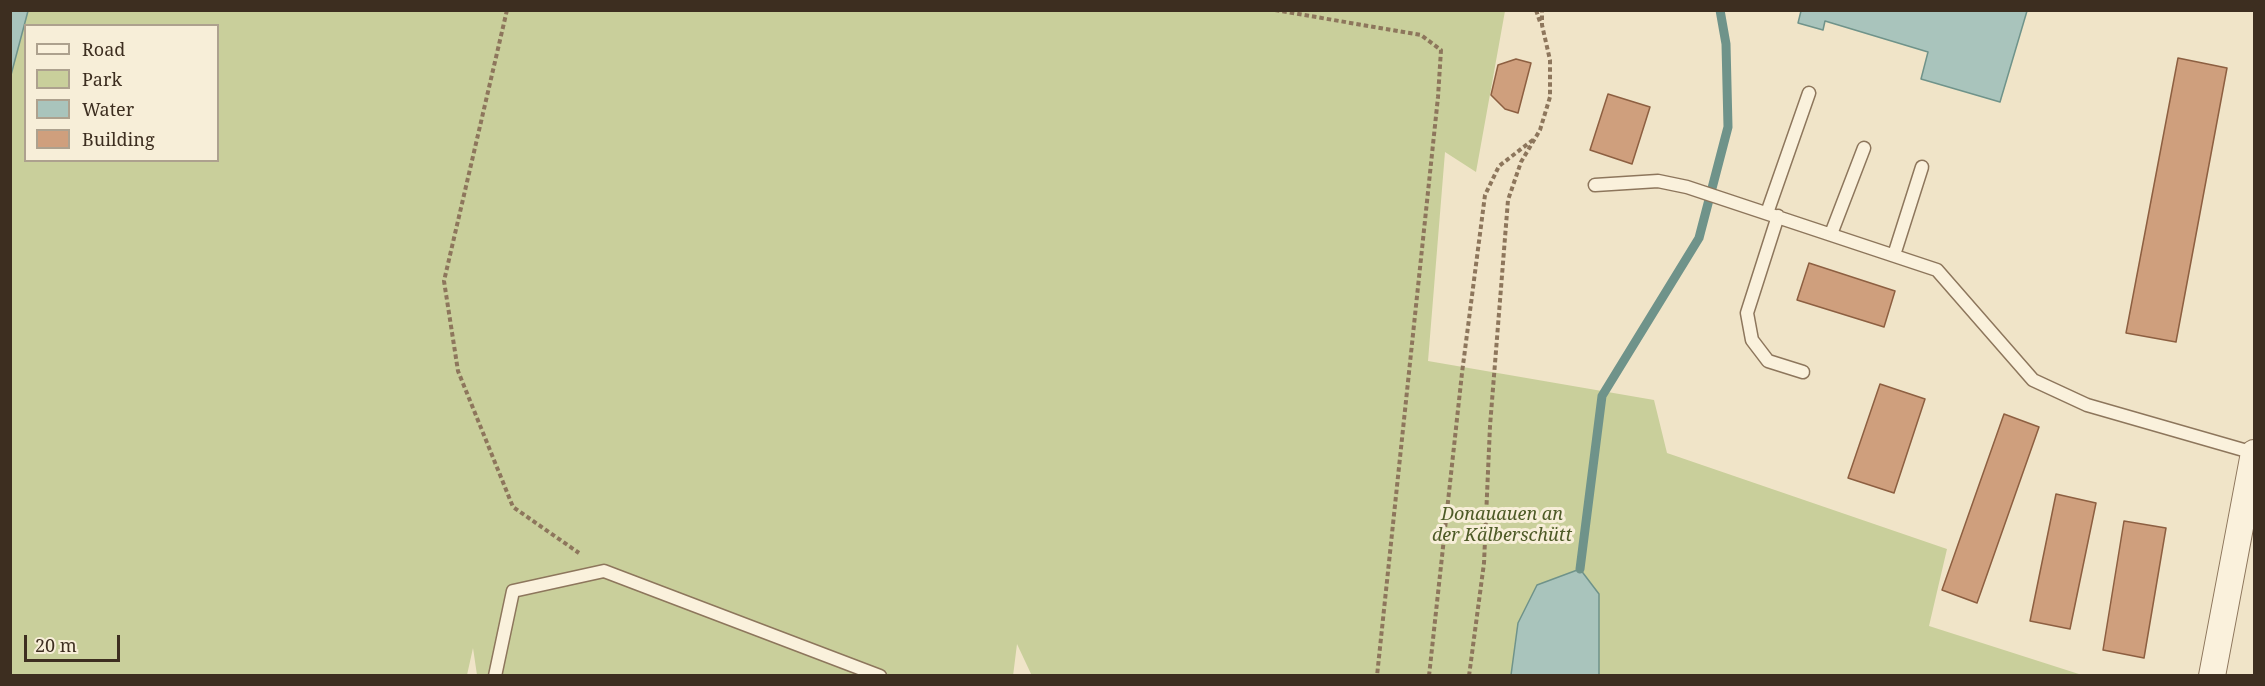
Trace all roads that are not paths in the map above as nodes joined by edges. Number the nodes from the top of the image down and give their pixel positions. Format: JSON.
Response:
{"nodes":[{"id":1,"x":1809,"y":93,"type":"dead end"},
{"id":2,"x":1864,"y":148,"type":"dead end"},
{"id":3,"x":1922,"y":167,"type":"dead end"},
{"id":4,"x":1595,"y":185,"type":"dead end"},
{"id":5,"x":1772,"y":214,"type":"junction"},
{"id":6,"x":1831,"y":234,"type":"junction"},
{"id":7,"x":1894,"y":255,"type":"junction"},
{"id":8,"x":1803,"y":372,"type":"dead end"},
{"id":9,"x":2254,"y":453,"type":"edge"},
{"id":10,"x":2252,"y":479,"type":"edge"},
{"id":11,"x":495,"y":675,"type":"edge"},
{"id":12,"x":879,"y":675,"type":"edge"},
{"id":13,"x":2212,"y":675,"type":"edge"}],
"edges":[{"from":1,"to":5,"type":"lane"},
{"from":2,"to":6,"type":"lane"},
{"from":3,"to":7,"type":"lane"},
{"from":4,"to":5,"type":"lane"},
{"from":5,"to":6,"type":"lane"},
{"from":5,"to":8,"type":"lane"},
{"from":6,"to":7,"type":"lane"},
{"from":7,"to":9,"type":"lane"},
{"from":9,"to":10,"type":"street"},
{"from":10,"to":13,"type":"street"},
{"from":11,"to":12,"type":"lane"}]}
